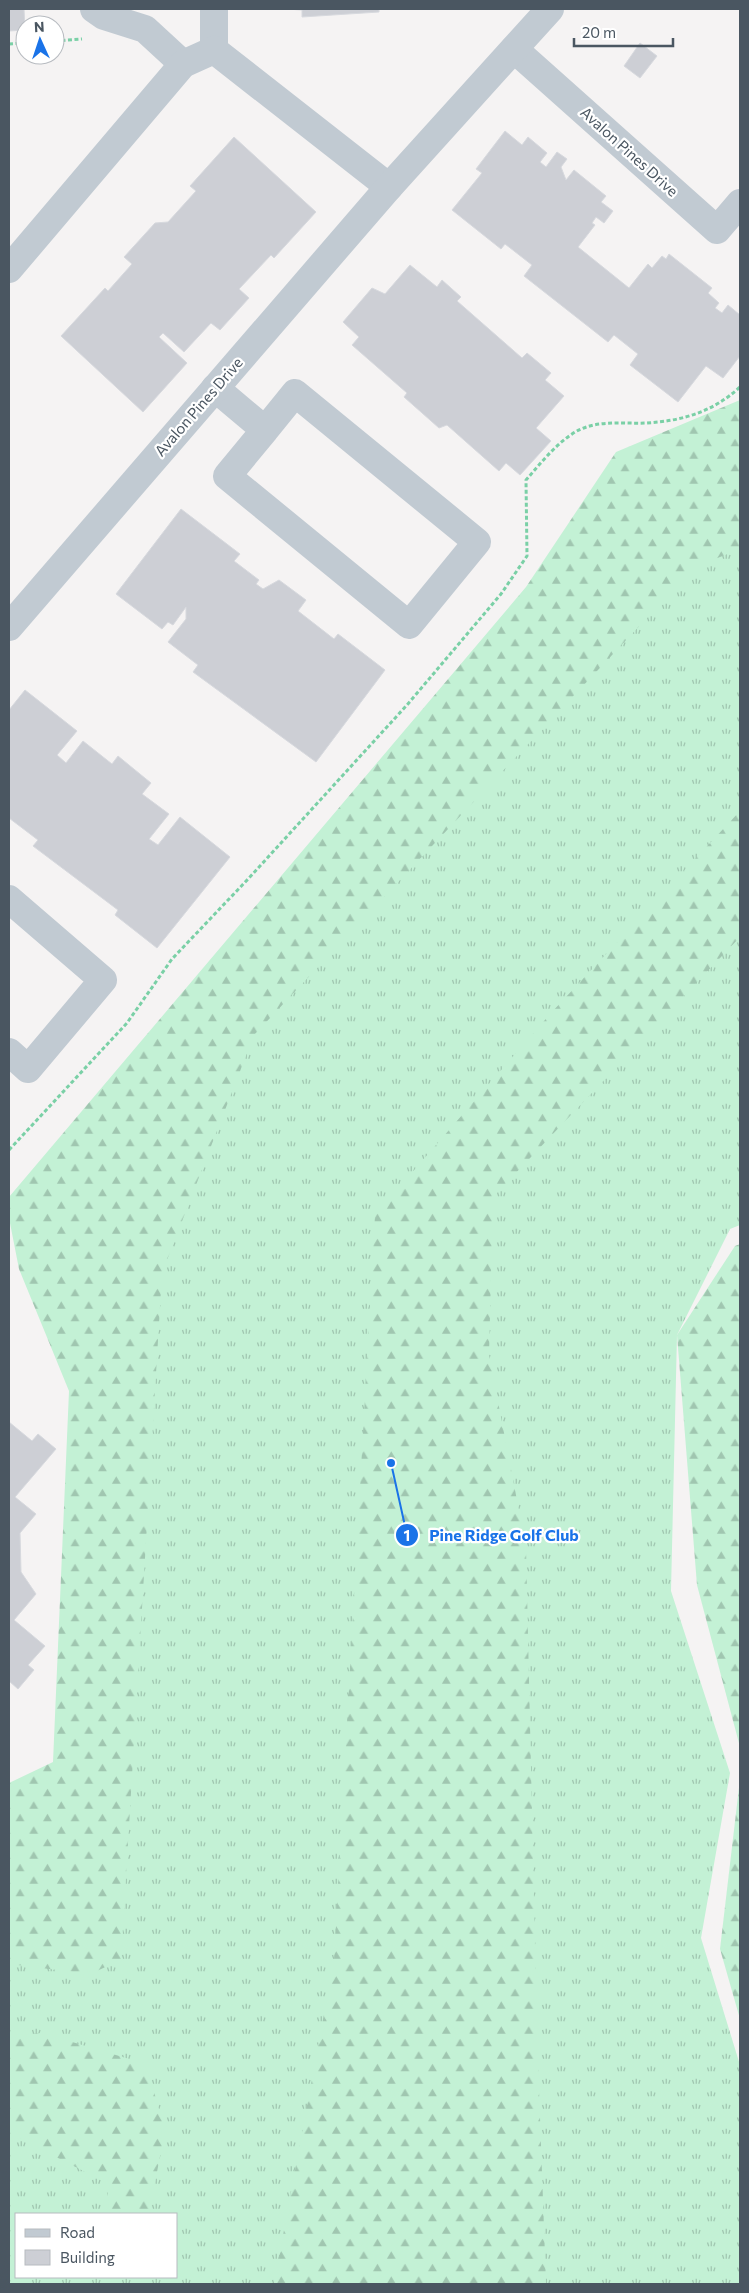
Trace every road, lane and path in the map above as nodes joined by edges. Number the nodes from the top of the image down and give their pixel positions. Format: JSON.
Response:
{"nodes":[{"id":1,"x":94,"y":9,"type":"edge"},
{"id":2,"x":214,"y":9,"type":"edge"},
{"id":3,"x":550,"y":9,"type":"edge"},
{"id":4,"x":514,"y":49,"type":"junction"},
{"id":5,"x":214,"y":50,"type":"junction"},
{"id":6,"x":184,"y":64,"type":"junction"},
{"id":7,"x":389,"y":187,"type":"junction"},
{"id":8,"x":740,"y":203,"type":"edge"},
{"id":9,"x":9,"y":269,"type":"edge"},
{"id":10,"x":215,"y":388,"type":"junction"},
{"id":11,"x":740,"y":388,"type":"edge"},
{"id":12,"x":265,"y":430,"type":"junction"},
{"id":13,"x":9,"y":628,"type":"edge"},
{"id":14,"x":9,"y":899,"type":"edge"},
{"id":15,"x":9,"y":1052,"type":"edge"},
{"id":16,"x":9,"y":1150,"type":"edge"}],
"edges":[{"from":1,"to":6,"type":"street"},
{"from":2,"to":5,"type":"street"},
{"from":3,"to":4,"type":"street","name":"Avalon Pines Drive"},
{"from":4,"to":7,"type":"street","name":"Avalon Pines Drive"},
{"from":4,"to":8,"type":"street","name":"Avalon Pines Drive"},
{"from":5,"to":6,"type":"street"},
{"from":5,"to":7,"type":"street"},
{"from":6,"to":9,"type":"street"},
{"from":7,"to":10,"type":"street","name":"Avalon Pines Drive"},
{"from":10,"to":12,"type":"street"},
{"from":10,"to":13,"type":"street","name":"Avalon Pines Drive"},
{"from":11,"to":16,"type":"path"},
{"from":12,"to":12,"type":"street"},
{"from":14,"to":15,"type":"street"}]}
